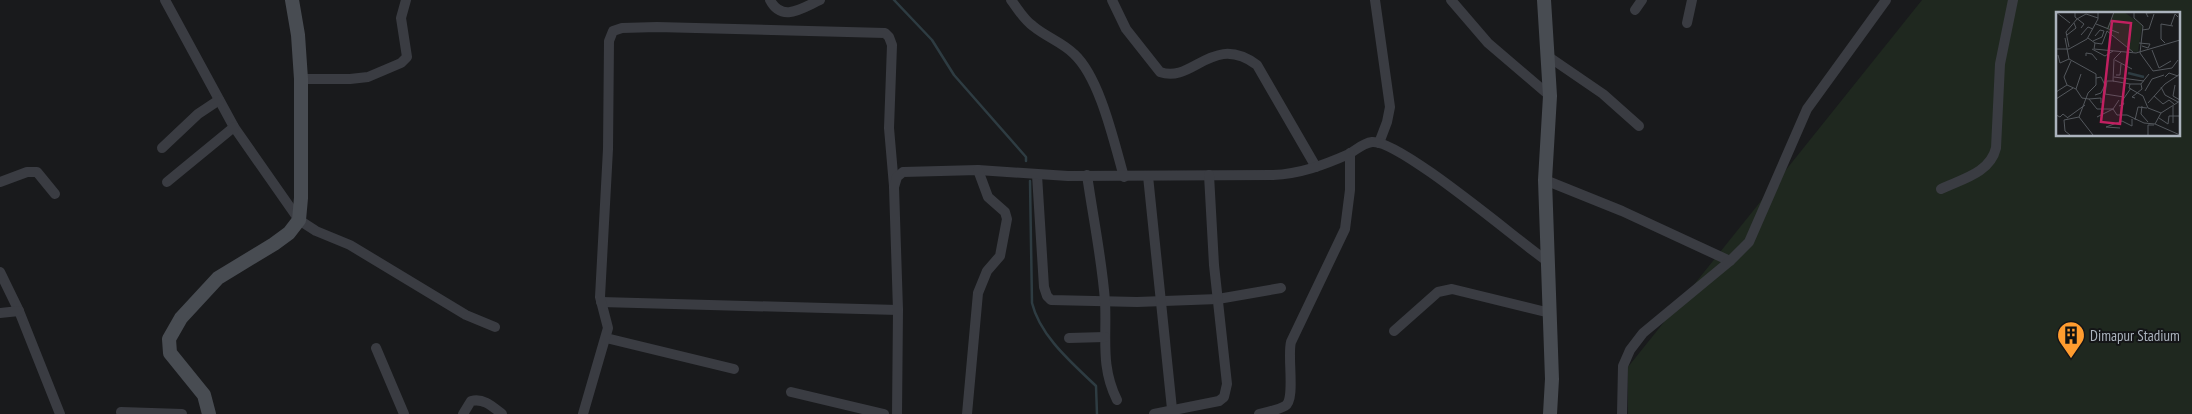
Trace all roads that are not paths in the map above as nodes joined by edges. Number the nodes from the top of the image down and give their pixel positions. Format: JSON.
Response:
{"nodes":[{"id":1,"x":165,"y":0,"type":"edge"},
{"id":2,"x":292,"y":0,"type":"edge"},
{"id":3,"x":406,"y":0,"type":"edge"},
{"id":4,"x":770,"y":0,"type":"edge"},
{"id":5,"x":820,"y":0,"type":"edge"},
{"id":6,"x":1011,"y":0,"type":"edge"},
{"id":7,"x":1112,"y":0,"type":"edge"},
{"id":8,"x":1375,"y":0,"type":"edge"},
{"id":9,"x":1451,"y":0,"type":"edge"},
{"id":10,"x":1544,"y":0,"type":"edge"},
{"id":11,"x":1642,"y":0,"type":"edge"},
{"id":12,"x":1692,"y":0,"type":"edge"},
{"id":13,"x":1886,"y":0,"type":"edge"},
{"id":14,"x":2013,"y":0,"type":"edge"},
{"id":15,"x":1635,"y":10,"type":"dead end"},
{"id":16,"x":1687,"y":23,"type":"dead end"},
{"id":17,"x":1549,"y":57,"type":"junction"},
{"id":18,"x":301,"y":79,"type":"junction"},
{"id":19,"x":1550,"y":96,"type":"junction"},
{"id":20,"x":219,"y":100,"type":"junction"},
{"id":21,"x":1639,"y":126,"type":"dead end"},
{"id":22,"x":234,"y":127,"type":"junction"},
{"id":23,"x":1379,"y":143,"type":"junction"},
{"id":24,"x":162,"y":148,"type":"dead end"},
{"id":25,"x":1350,"y":153,"type":"junction"},
{"id":26,"x":1316,"y":167,"type":"junction"},
{"id":27,"x":978,"y":170,"type":"junction"},
{"id":28,"x":1037,"y":175,"type":"junction"},
{"id":29,"x":1087,"y":175,"type":"junction"},
{"id":30,"x":1208,"y":175,"type":"junction"},
{"id":31,"x":1124,"y":176,"type":"junction"},
{"id":32,"x":1148,"y":176,"type":"junction"},
{"id":33,"x":1546,"y":180,"type":"junction"},
{"id":34,"x":0,"y":182,"type":"edge"},
{"id":35,"x":167,"y":182,"type":"dead end"},
{"id":36,"x":894,"y":187,"type":"junction"},
{"id":37,"x":1941,"y":189,"type":"dead end"},
{"id":38,"x":55,"y":194,"type":"dead end"},
{"id":39,"x":299,"y":220,"type":"junction"},
{"id":40,"x":1547,"y":260,"type":"junction"},
{"id":41,"x":1730,"y":261,"type":"junction"},
{"id":42,"x":0,"y":272,"type":"edge"},
{"id":43,"x":1282,"y":288,"type":"dead end"},
{"id":44,"x":1218,"y":299,"type":"junction"},
{"id":45,"x":1160,"y":300,"type":"junction"},
{"id":46,"x":1105,"y":301,"type":"junction"},
{"id":47,"x":601,"y":302,"type":"junction"},
{"id":48,"x":898,"y":310,"type":"junction"},
{"id":49,"x":19,"y":311,"type":"junction"},
{"id":50,"x":0,"y":313,"type":"edge"},
{"id":51,"x":1550,"y":313,"type":"junction"},
{"id":52,"x":495,"y":327,"type":"dead end"},
{"id":53,"x":1394,"y":331,"type":"dead end"},
{"id":54,"x":1105,"y":337,"type":"junction"},
{"id":55,"x":606,"y":338,"type":"junction"},
{"id":56,"x":1069,"y":338,"type":"dead end"},
{"id":57,"x":376,"y":348,"type":"dead end"},
{"id":58,"x":734,"y":369,"type":"dead end"},
{"id":59,"x":791,"y":392,"type":"dead end"},
{"id":60,"x":1116,"y":400,"type":"dead end"},
{"id":61,"x":1172,"y":409,"type":"junction"},
{"id":62,"x":121,"y":412,"type":"dead end"},
{"id":63,"x":60,"y":414,"type":"edge"},
{"id":64,"x":182,"y":414,"type":"edge"},
{"id":65,"x":209,"y":414,"type":"edge"},
{"id":66,"x":404,"y":414,"type":"edge"},
{"id":67,"x":463,"y":414,"type":"edge"},
{"id":68,"x":502,"y":414,"type":"edge"},
{"id":69,"x":582,"y":414,"type":"edge"},
{"id":70,"x":884,"y":414,"type":"edge"},
{"id":71,"x":897,"y":414,"type":"edge"},
{"id":72,"x":967,"y":414,"type":"edge"},
{"id":73,"x":1154,"y":414,"type":"edge"},
{"id":74,"x":1259,"y":414,"type":"edge"},
{"id":75,"x":1550,"y":414,"type":"edge"},
{"id":76,"x":1622,"y":414,"type":"edge"}],
"edges":[{"from":1,"to":20,"type":"street"},
{"from":2,"to":18,"type":"street"},
{"from":3,"to":18,"type":"street"},
{"from":4,"to":5,"type":"street"},
{"from":6,"to":31,"type":"street"},
{"from":7,"to":26,"type":"street"},
{"from":8,"to":23,"type":"street"},
{"from":9,"to":19,"type":"street"},
{"from":10,"to":17,"type":"street"},
{"from":11,"to":15,"type":"street"},
{"from":12,"to":16,"type":"street"},
{"from":13,"to":41,"type":"street"},
{"from":14,"to":37,"type":"street"},
{"from":17,"to":19,"type":"street"},
{"from":17,"to":21,"type":"street"},
{"from":18,"to":39,"type":"street"},
{"from":19,"to":33,"type":"street"},
{"from":20,"to":22,"type":"street"},
{"from":20,"to":24,"type":"street"},
{"from":22,"to":35,"type":"street"},
{"from":22,"to":39,"type":"street"},
{"from":23,"to":25,"type":"street"},
{"from":23,"to":40,"type":"street"},
{"from":25,"to":26,"type":"street"},
{"from":25,"to":74,"type":"street"},
{"from":26,"to":30,"type":"street"},
{"from":27,"to":28,"type":"street"},
{"from":27,"to":36,"type":"street"},
{"from":27,"to":72,"type":"street"},
{"from":28,"to":29,"type":"street"},
{"from":28,"to":46,"type":"street"},
{"from":29,"to":31,"type":"street"},
{"from":29,"to":46,"type":"street"},
{"from":30,"to":32,"type":"street"},
{"from":30,"to":44,"type":"street"},
{"from":31,"to":32,"type":"street"},
{"from":32,"to":45,"type":"street"},
{"from":33,"to":40,"type":"street"},
{"from":33,"to":41,"type":"street"},
{"from":34,"to":38,"type":"street"},
{"from":36,"to":47,"type":"street"},
{"from":36,"to":48,"type":"street"},
{"from":39,"to":52,"type":"street"},
{"from":39,"to":65,"type":"street"},
{"from":40,"to":51,"type":"street"},
{"from":41,"to":76,"type":"street"},
{"from":42,"to":49,"type":"street"},
{"from":43,"to":44,"type":"street"},
{"from":44,"to":45,"type":"street"},
{"from":44,"to":61,"type":"street"},
{"from":45,"to":46,"type":"street"},
{"from":45,"to":61,"type":"street"},
{"from":46,"to":54,"type":"street"},
{"from":47,"to":48,"type":"street"},
{"from":47,"to":55,"type":"street"},
{"from":48,"to":71,"type":"street"},
{"from":49,"to":50,"type":"street"},
{"from":49,"to":63,"type":"street"},
{"from":51,"to":53,"type":"street"},
{"from":51,"to":75,"type":"street"},
{"from":54,"to":56,"type":"street"},
{"from":54,"to":60,"type":"street"},
{"from":55,"to":58,"type":"street"},
{"from":55,"to":69,"type":"street"},
{"from":57,"to":66,"type":"street"},
{"from":59,"to":70,"type":"street"},
{"from":61,"to":73,"type":"street"},
{"from":62,"to":64,"type":"street"},
{"from":67,"to":68,"type":"street"}]}
